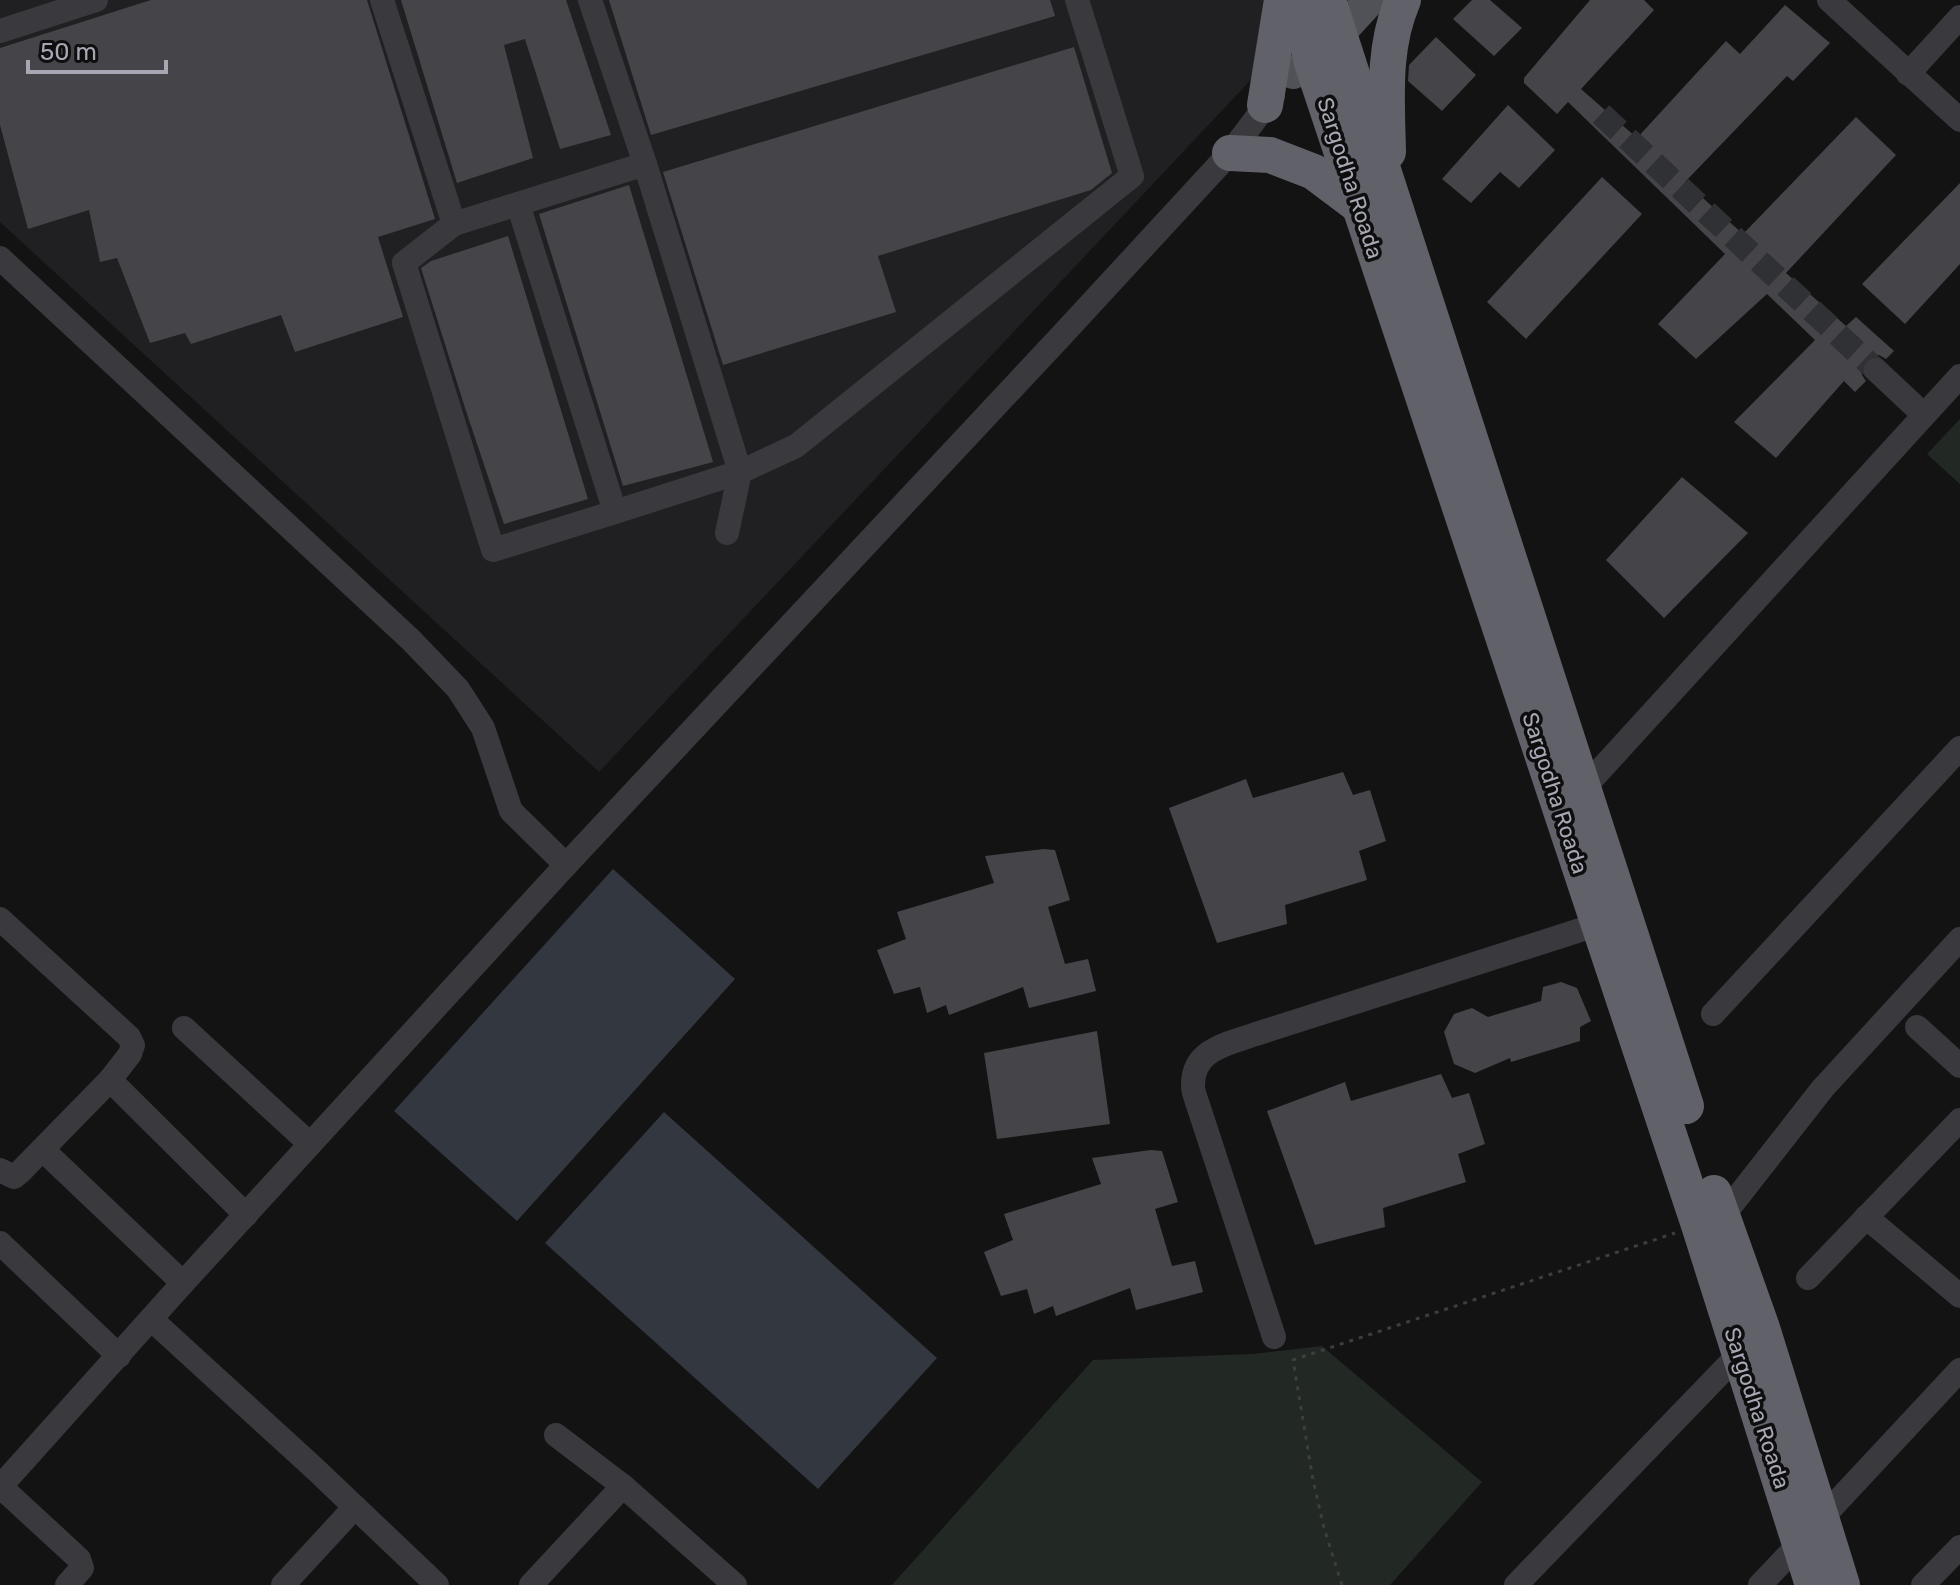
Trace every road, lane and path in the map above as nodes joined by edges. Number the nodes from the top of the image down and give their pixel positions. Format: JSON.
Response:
{"nodes":[{"id":1,"x":96,"y":0,"type":"edge"},
{"id":2,"x":382,"y":0,"type":"edge"},
{"id":3,"x":590,"y":0,"type":"edge"},
{"id":4,"x":1077,"y":0,"type":"edge"},
{"id":5,"x":1282,"y":0,"type":"edge"},
{"id":6,"x":1298,"y":0,"type":"edge"},
{"id":7,"x":1325,"y":0,"type":"edge"},
{"id":8,"x":1370,"y":0,"type":"edge"},
{"id":9,"x":1403,"y":0,"type":"edge"},
{"id":10,"x":1829,"y":0,"type":"edge"},
{"id":11,"x":1960,"y":17,"type":"edge"},
{"id":12,"x":0,"y":31,"type":"edge"},
{"id":13,"x":1313,"y":52,"type":"junction"},
{"id":14,"x":1908,"y":74,"type":"junction"},
{"id":15,"x":1265,"y":105,"type":"junction"},
{"id":16,"x":1960,"y":120,"type":"edge"},
{"id":17,"x":1230,"y":153,"type":"junction"},
{"id":18,"x":645,"y":164,"type":"junction"},
{"id":19,"x":1374,"y":198,"type":"junction"},
{"id":20,"x":518,"y":204,"type":"junction"},
{"id":21,"x":454,"y":224,"type":"junction"},
{"id":22,"x":0,"y":258,"type":"edge"},
{"id":23,"x":1876,"y":370,"type":"tunnel mouth"},
{"id":24,"x":1959,"y":379,"type":"edge"},
{"id":25,"x":1924,"y":415,"type":"junction"},
{"id":26,"x":740,"y":472,"type":"junction"},
{"id":27,"x":615,"y":512,"type":"junction"},
{"id":28,"x":727,"y":533,"type":"dead end"},
{"id":29,"x":1960,"y":748,"type":"edge"},
{"id":30,"x":1582,"y":790,"type":"junction"},
{"id":31,"x":566,"y":865,"type":"junction"},
{"id":32,"x":0,"y":919,"type":"edge"},
{"id":33,"x":1599,"y":924,"type":"junction"},
{"id":34,"x":1960,"y":939,"type":"edge"},
{"id":35,"x":1713,"y":1014,"type":"dead end"},
{"id":36,"x":1917,"y":1027,"type":"dead end"},
{"id":37,"x":184,"y":1028,"type":"dead end"},
{"id":38,"x":1960,"y":1066,"type":"edge"},
{"id":39,"x":110,"y":1080,"type":"junction"},
{"id":40,"x":1960,"y":1120,"type":"edge"},
{"id":41,"x":310,"y":1144,"type":"junction"},
{"id":42,"x":43,"y":1150,"type":"junction"},
{"id":43,"x":5,"y":1180,"type":"edge"},
{"id":44,"x":246,"y":1215,"type":"junction"},
{"id":45,"x":1866,"y":1217,"type":"junction"},
{"id":46,"x":1711,"y":1221,"type":"junction"},
{"id":47,"x":0,"y":1243,"type":"edge"},
{"id":48,"x":1808,"y":1278,"type":"dead end"},
{"id":49,"x":183,"y":1283,"type":"junction"},
{"id":50,"x":1960,"y":1296,"type":"edge"},
{"id":51,"x":151,"y":1319,"type":"junction"},
{"id":52,"x":1274,"y":1337,"type":"dead end"},
{"id":53,"x":1740,"y":1353,"type":"junction"},
{"id":54,"x":119,"y":1356,"type":"junction"},
{"id":55,"x":1960,"y":1370,"type":"edge"},
{"id":56,"x":556,"y":1435,"type":"dead end"},
{"id":57,"x":623,"y":1486,"type":"junction"},
{"id":58,"x":0,"y":1487,"type":"edge"},
{"id":59,"x":355,"y":1507,"type":"junction"},
{"id":60,"x":1810,"y":1531,"type":"junction"},
{"id":61,"x":1960,"y":1547,"type":"edge"},
{"id":62,"x":67,"y":1585,"type":"edge"},
{"id":63,"x":283,"y":1585,"type":"edge"},
{"id":64,"x":437,"y":1585,"type":"edge"},
{"id":65,"x":531,"y":1585,"type":"edge"},
{"id":66,"x":735,"y":1585,"type":"edge"},
{"id":67,"x":1342,"y":1585,"type":"edge"},
{"id":68,"x":1516,"y":1585,"type":"edge"},
{"id":69,"x":1760,"y":1585,"type":"edge"},
{"id":70,"x":1813,"y":1585,"type":"edge"},
{"id":71,"x":1842,"y":1585,"type":"edge"},
{"id":72,"x":1923,"y":1585,"type":"edge"}],
"edges":[{"from":1,"to":12,"type":"street"},
{"from":2,"to":21,"type":"street"},
{"from":3,"to":18,"type":"street"},
{"from":4,"to":26,"type":"street"},
{"from":5,"to":15,"type":"highway"},
{"from":6,"to":13,"type":"highway","name":"Sargodha Roada"},
{"from":7,"to":13,"type":"highway","name":"Sargodha Roada"},
{"from":8,"to":13,"type":"main road"},
{"from":9,"to":19,"type":"highway"},
{"from":10,"to":14,"type":"street"},
{"from":11,"to":14,"type":"street"},
{"from":13,"to":15,"type":"street"},
{"from":13,"to":19,"type":"highway","name":"Sargodha Roada"},
{"from":14,"to":16,"type":"street"},
{"from":15,"to":17,"type":"street"},
{"from":17,"to":19,"type":"highway"},
{"from":17,"to":31,"type":"street"},
{"from":18,"to":20,"type":"street"},
{"from":18,"to":26,"type":"street"},
{"from":19,"to":30,"type":"highway","name":"Sargodha Roada"},
{"from":19,"to":33,"type":"highway","name":"Sargodha Roada"},
{"from":20,"to":21,"type":"street"},
{"from":20,"to":27,"type":"street"},
{"from":21,"to":27,"type":"street"},
{"from":22,"to":31,"type":"street"},
{"from":23,"to":25,"type":"street"},
{"from":24,"to":25,"type":"street"},
{"from":25,"to":30,"type":"street"},
{"from":26,"to":27,"type":"street"},
{"from":26,"to":28,"type":"street"},
{"from":29,"to":35,"type":"street"},
{"from":30,"to":46,"type":"highway","name":"Sargodha Roada"},
{"from":31,"to":41,"type":"street"},
{"from":32,"to":39,"type":"street"},
{"from":33,"to":46,"type":"highway","name":"Sargodha Roada"},
{"from":33,"to":52,"type":"street"},
{"from":34,"to":46,"type":"street"},
{"from":36,"to":38,"type":"street"},
{"from":37,"to":41,"type":"street"},
{"from":39,"to":42,"type":"street"},
{"from":39,"to":44,"type":"street"},
{"from":40,"to":45,"type":"street"},
{"from":41,"to":44,"type":"street"},
{"from":42,"to":43,"type":"street"},
{"from":42,"to":49,"type":"street"},
{"from":44,"to":49,"type":"street"},
{"from":45,"to":48,"type":"street"},
{"from":45,"to":50,"type":"street"},
{"from":46,"to":53,"type":"highway","name":"Sargodha Roada"},
{"from":46,"to":60,"type":"highway","name":"Sargodha Roada"},
{"from":46,"to":67,"type":"path"},
{"from":47,"to":54,"type":"street"},
{"from":49,"to":51,"type":"street"},
{"from":51,"to":54,"type":"street"},
{"from":51,"to":59,"type":"street"},
{"from":53,"to":60,"type":"highway","name":"Sargodha Roada"},
{"from":53,"to":68,"type":"street"},
{"from":54,"to":58,"type":"street"},
{"from":55,"to":60,"type":"street"},
{"from":56,"to":57,"type":"street"},
{"from":57,"to":65,"type":"street"},
{"from":57,"to":66,"type":"street"},
{"from":58,"to":62,"type":"street"},
{"from":59,"to":63,"type":"street"},
{"from":59,"to":64,"type":"street"},
{"from":60,"to":69,"type":"street"},
{"from":60,"to":70,"type":"highway","name":"Sargodha Roada"},
{"from":60,"to":71,"type":"highway","name":"Sargodha Roada"},
{"from":61,"to":72,"type":"street"}]}
